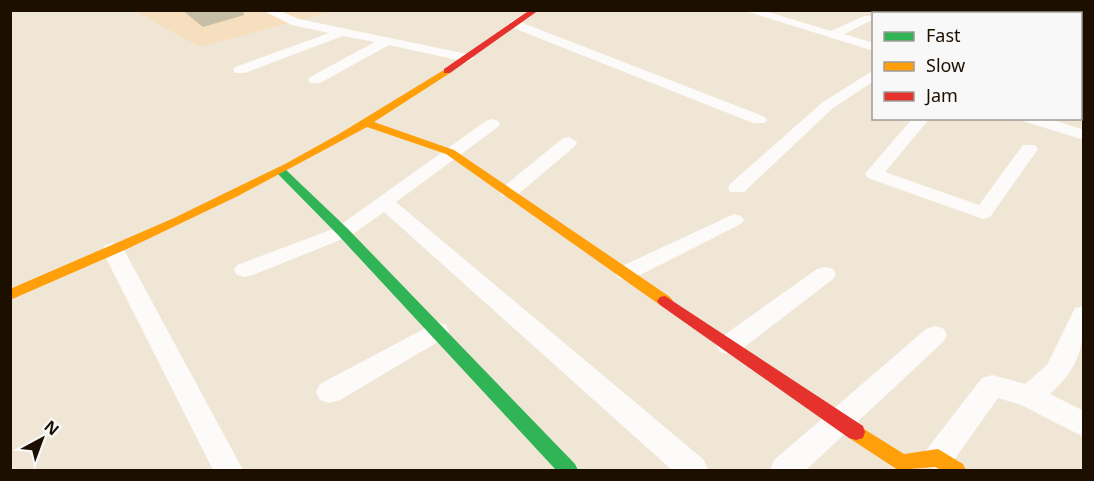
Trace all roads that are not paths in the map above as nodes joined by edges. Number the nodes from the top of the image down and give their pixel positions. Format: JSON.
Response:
{"nodes":[{"id":1,"x":267,"y":10,"type":"edge"},
{"id":2,"x":536,"y":10,"type":"edge"},
{"id":3,"x":747,"y":10,"type":"edge"},
{"id":4,"x":796,"y":10,"type":"edge"},
{"id":5,"x":868,"y":18,"type":"dead end"},
{"id":6,"x":776,"y":19,"type":"junction"},
{"id":7,"x":515,"y":24,"type":"junction"},
{"id":8,"x":342,"y":32,"type":"junction"},
{"id":9,"x":832,"y":35,"type":"junction"},
{"id":10,"x":386,"y":42,"type":"junction"},
{"id":11,"x":872,"y":47,"type":"edge"},
{"id":12,"x":467,"y":58,"type":"junction"},
{"id":13,"x":240,"y":70,"type":"dead end"},
{"id":14,"x":872,"y":75,"type":"edge"},
{"id":15,"x":315,"y":81,"type":"dead end"},
{"id":16,"x":759,"y":120,"type":"dead end"},
{"id":17,"x":920,"y":120,"type":"edge"},
{"id":18,"x":1035,"y":120,"type":"edge"},
{"id":19,"x":366,"y":123,"type":"junction"},
{"id":20,"x":492,"y":124,"type":"dead end"},
{"id":21,"x":1083,"y":135,"type":"edge"},
{"id":22,"x":568,"y":142,"type":"dead end"},
{"id":23,"x":1029,"y":149,"type":"dead end"},
{"id":24,"x":452,"y":153,"type":"junction"},
{"id":25,"x":280,"y":170,"type":"junction"},
{"id":26,"x":737,"y":188,"type":"dead end"},
{"id":27,"x":509,"y":192,"type":"junction"},
{"id":28,"x":384,"y":202,"type":"junction"},
{"id":29,"x":734,"y":220,"type":"dead end"},
{"id":30,"x":344,"y":232,"type":"junction"},
{"id":31,"x":113,"y":250,"type":"junction"},
{"id":32,"x":245,"y":270,"type":"dead end"},
{"id":33,"x":626,"y":273,"type":"junction"},
{"id":34,"x":825,"y":274,"type":"dead end"},
{"id":35,"x":10,"y":295,"type":"edge"},
{"id":36,"x":1081,"y":326,"type":"edge"},
{"id":37,"x":437,"y":331,"type":"junction"},
{"id":38,"x":935,"y":335,"type":"dead end"},
{"id":39,"x":729,"y":345,"type":"junction"},
{"id":40,"x":330,"y":392,"type":"dead end"},
{"id":41,"x":1029,"y":396,"type":"junction"},
{"id":42,"x":838,"y":421,"type":"junction"},
{"id":43,"x":1083,"y":425,"type":"edge"},
{"id":44,"x":947,"y":464,"type":"edge"},
{"id":45,"x":225,"y":469,"type":"edge"},
{"id":46,"x":568,"y":471,"type":"edge"},
{"id":47,"x":693,"y":471,"type":"edge"},
{"id":48,"x":785,"y":471,"type":"edge"}],
"edges":[{"from":1,"to":8,"type":"street"},
{"from":2,"to":7,"type":"street"},
{"from":3,"to":6,"type":"street"},
{"from":4,"to":6,"type":"street"},
{"from":5,"to":9,"type":"street"},
{"from":6,"to":9,"type":"street"},
{"from":7,"to":12,"type":"street"},
{"from":7,"to":16,"type":"street"},
{"from":8,"to":10,"type":"street"},
{"from":8,"to":13,"type":"street"},
{"from":9,"to":11,"type":"street"},
{"from":10,"to":12,"type":"street"},
{"from":10,"to":15,"type":"street"},
{"from":12,"to":19,"type":"street"},
{"from":14,"to":26,"type":"street"},
{"from":17,"to":23,"type":"street"},
{"from":18,"to":21,"type":"street"},
{"from":19,"to":24,"type":"street"},
{"from":19,"to":25,"type":"street"},
{"from":20,"to":24,"type":"street"},
{"from":22,"to":27,"type":"street"},
{"from":24,"to":27,"type":"street"},
{"from":24,"to":28,"type":"street"},
{"from":25,"to":30,"type":"street"},
{"from":25,"to":31,"type":"street"},
{"from":27,"to":33,"type":"street"},
{"from":28,"to":30,"type":"street"},
{"from":28,"to":47,"type":"street"},
{"from":29,"to":33,"type":"street"},
{"from":30,"to":32,"type":"street"},
{"from":30,"to":37,"type":"street"},
{"from":31,"to":35,"type":"street"},
{"from":31,"to":45,"type":"street"},
{"from":33,"to":39,"type":"street"},
{"from":34,"to":39,"type":"street"},
{"from":36,"to":41,"type":"street"},
{"from":37,"to":40,"type":"street"},
{"from":37,"to":46,"type":"street"},
{"from":38,"to":42,"type":"street"},
{"from":39,"to":42,"type":"street"},
{"from":41,"to":43,"type":"street"},
{"from":41,"to":44,"type":"street"},
{"from":42,"to":44,"type":"street"},
{"from":42,"to":48,"type":"street"}]}
